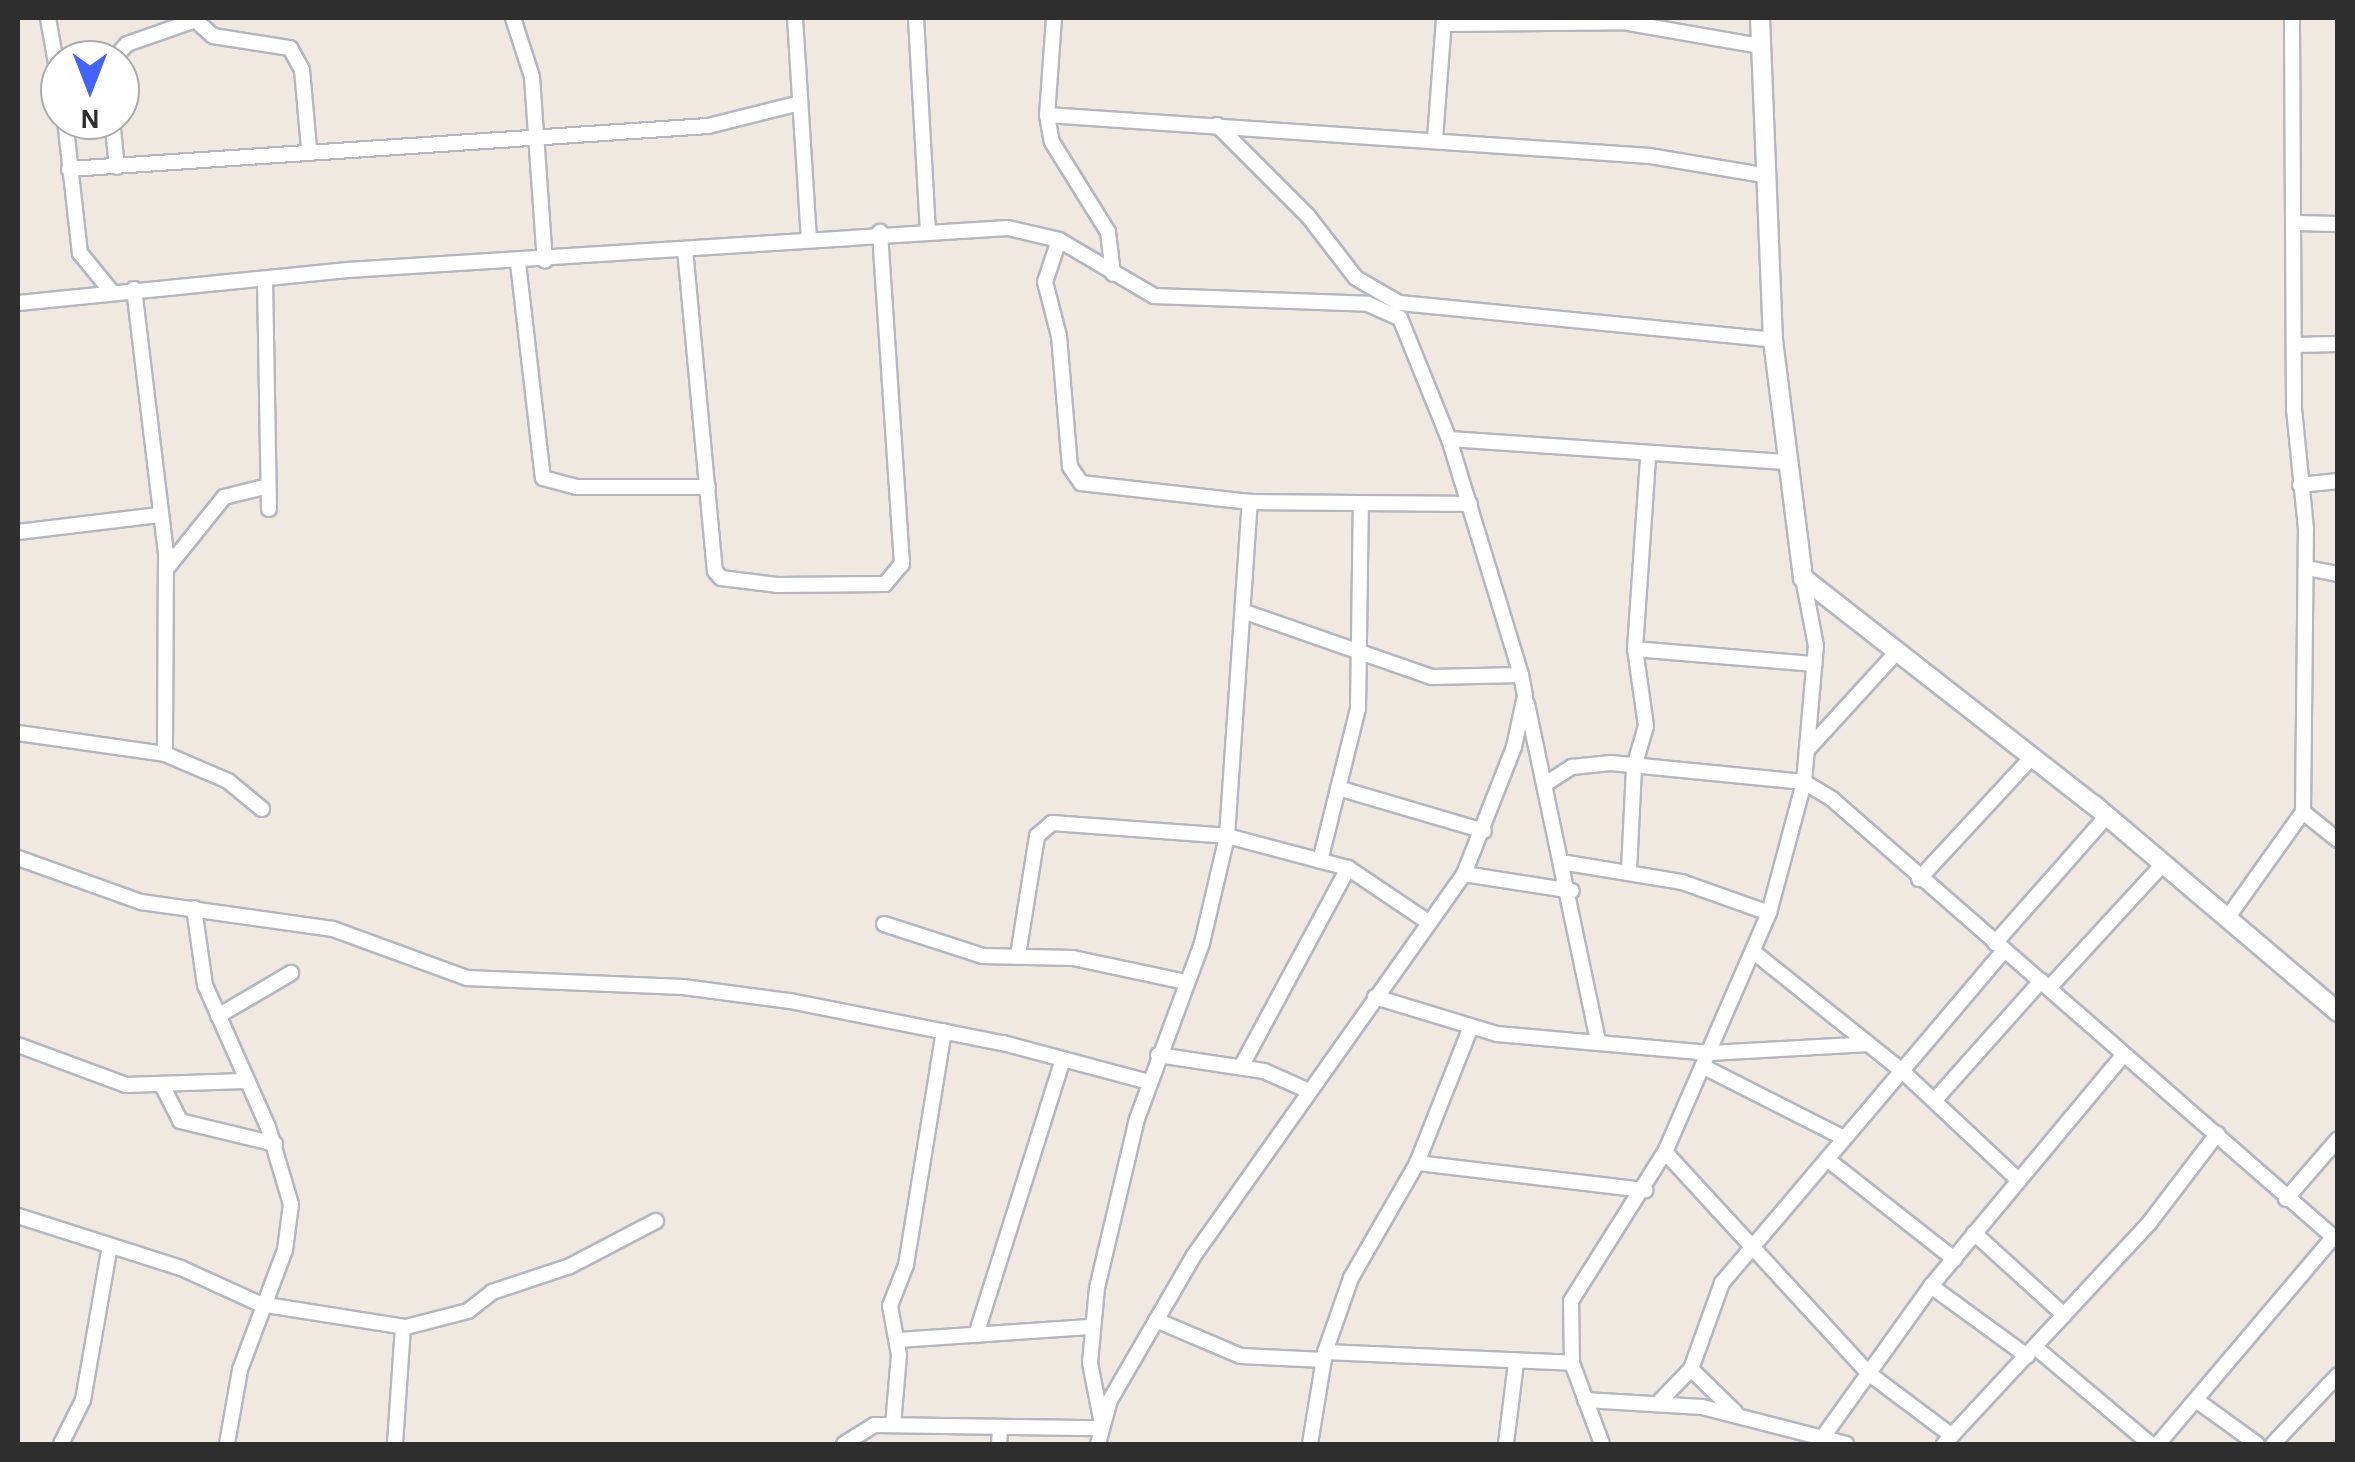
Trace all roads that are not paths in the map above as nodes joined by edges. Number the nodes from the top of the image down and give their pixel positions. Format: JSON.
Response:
{"nodes":[{"id":1,"x":513,"y":18,"type":"edge"},
{"id":2,"x":795,"y":18,"type":"edge"},
{"id":3,"x":916,"y":18,"type":"edge"},
{"id":4,"x":1054,"y":18,"type":"edge"},
{"id":5,"x":1760,"y":18,"type":"edge"},
{"id":6,"x":2292,"y":18,"type":"edge"},
{"id":7,"x":193,"y":19,"type":"edge"},
{"id":8,"x":1444,"y":21,"type":"edge"},
{"id":9,"x":138,"y":40,"type":"edge"},
{"id":10,"x":1761,"y":46,"type":"junction"},
{"id":11,"x":796,"y":104,"type":"junction"},
{"id":12,"x":1047,"y":115,"type":"junction"},
{"id":13,"x":1217,"y":125,"type":"junction"},
{"id":14,"x":538,"y":136,"type":"junction"},
{"id":15,"x":1435,"y":139,"type":"junction"},
{"id":16,"x":67,"y":140,"type":"edge"},
{"id":17,"x":114,"y":140,"type":"edge"},
{"id":18,"x":309,"y":150,"type":"junction"},
{"id":19,"x":117,"y":167,"type":"junction"},
{"id":20,"x":69,"y":169,"type":"junction"},
{"id":21,"x":1764,"y":175,"type":"junction"},
{"id":22,"x":2294,"y":223,"type":"junction"},
{"id":23,"x":2338,"y":224,"type":"edge"},
{"id":24,"x":928,"y":230,"type":"junction"},
{"id":25,"x":880,"y":232,"type":"junction"},
{"id":26,"x":808,"y":239,"type":"junction"},
{"id":27,"x":1059,"y":240,"type":"junction"},
{"id":28,"x":685,"y":249,"type":"junction"},
{"id":29,"x":545,"y":261,"type":"junction"},
{"id":30,"x":518,"y":263,"type":"junction"},
{"id":31,"x":1114,"y":274,"type":"junction"},
{"id":32,"x":264,"y":280,"type":"junction"},
{"id":33,"x":134,"y":289,"type":"junction"},
{"id":34,"x":110,"y":291,"type":"junction"},
{"id":35,"x":18,"y":302,"type":"edge"},
{"id":36,"x":1773,"y":340,"type":"junction"},
{"id":37,"x":2294,"y":344,"type":"junction"},
{"id":38,"x":2338,"y":344,"type":"edge"},
{"id":39,"x":1449,"y":438,"type":"junction"},
{"id":40,"x":1648,"y":456,"type":"junction"},
{"id":41,"x":1785,"y":462,"type":"junction"},
{"id":42,"x":2338,"y":482,"type":"edge"},
{"id":43,"x":2300,"y":485,"type":"junction"},
{"id":44,"x":268,"y":486,"type":"junction"},
{"id":45,"x":708,"y":487,"type":"junction"},
{"id":46,"x":1250,"y":502,"type":"junction"},
{"id":47,"x":1361,"y":504,"type":"junction"},
{"id":48,"x":1470,"y":504,"type":"junction"},
{"id":49,"x":269,"y":509,"type":"dead end"},
{"id":50,"x":159,"y":515,"type":"junction"},
{"id":51,"x":18,"y":532,"type":"edge"},
{"id":52,"x":167,"y":568,"type":"junction"},
{"id":53,"x":2307,"y":568,"type":"junction"},
{"id":54,"x":2338,"y":574,"type":"edge"},
{"id":55,"x":1802,"y":578,"type":"junction"},
{"id":56,"x":1245,"y":612,"type":"junction"},
{"id":57,"x":1358,"y":647,"type":"junction"},
{"id":58,"x":1635,"y":649,"type":"junction"},
{"id":59,"x":1896,"y":653,"type":"junction"},
{"id":60,"x":1814,"y":664,"type":"junction"},
{"id":61,"x":1521,"y":676,"type":"junction"},
{"id":62,"x":1526,"y":696,"type":"junction"},
{"id":63,"x":18,"y":733,"type":"edge"},
{"id":64,"x":1806,"y":750,"type":"junction"},
{"id":65,"x":164,"y":754,"type":"junction"},
{"id":66,"x":2032,"y":757,"type":"junction"},
{"id":67,"x":1634,"y":767,"type":"junction"},
{"id":68,"x":1548,"y":782,"type":"junction"},
{"id":69,"x":1804,"y":782,"type":"junction"},
{"id":70,"x":1338,"y":788,"type":"junction"},
{"id":71,"x":262,"y":809,"type":"dead end"},
{"id":72,"x":2303,"y":812,"type":"junction"},
{"id":73,"x":2107,"y":816,"type":"junction"},
{"id":74,"x":1484,"y":831,"type":"junction"},
{"id":75,"x":1228,"y":836,"type":"junction"},
{"id":76,"x":2338,"y":840,"type":"edge"},
{"id":77,"x":18,"y":858,"type":"edge"},
{"id":78,"x":1320,"y":861,"type":"junction"},
{"id":79,"x":1566,"y":864,"type":"junction"},
{"id":80,"x":2164,"y":864,"type":"junction"},
{"id":81,"x":1348,"y":868,"type":"junction"},
{"id":82,"x":1629,"y":870,"type":"junction"},
{"id":83,"x":1464,"y":874,"type":"junction"},
{"id":84,"x":1919,"y":879,"type":"junction"},
{"id":85,"x":1572,"y":891,"type":"junction"},
{"id":86,"x":194,"y":908,"type":"junction"},
{"id":87,"x":1770,"y":913,"type":"junction"},
{"id":88,"x":2228,"y":917,"type":"junction"},
{"id":89,"x":1428,"y":922,"type":"junction"},
{"id":90,"x":884,"y":924,"type":"dead end"},
{"id":91,"x":2000,"y":946,"type":"junction"},
{"id":92,"x":1755,"y":953,"type":"junction"},
{"id":93,"x":1018,"y":955,"type":"junction"},
{"id":94,"x":290,"y":974,"type":"dead end"},
{"id":95,"x":1186,"y":982,"type":"junction"},
{"id":96,"x":2045,"y":984,"type":"junction"},
{"id":97,"x":1375,"y":997,"type":"junction"},
{"id":98,"x":2338,"y":1012,"type":"edge"},
{"id":99,"x":218,"y":1016,"type":"junction"},
{"id":100,"x":1470,"y":1029,"type":"junction"},
{"id":101,"x":944,"y":1031,"type":"junction"},
{"id":102,"x":1598,"y":1040,"type":"junction"},
{"id":103,"x":1869,"y":1044,"type":"junction"},
{"id":104,"x":18,"y":1046,"type":"edge"},
{"id":105,"x":1158,"y":1056,"type":"junction"},
{"id":106,"x":1063,"y":1058,"type":"junction"},
{"id":107,"x":2121,"y":1058,"type":"junction"},
{"id":108,"x":1707,"y":1060,"type":"junction"},
{"id":109,"x":1241,"y":1067,"type":"junction"},
{"id":110,"x":1900,"y":1068,"type":"junction"},
{"id":111,"x":245,"y":1081,"type":"junction"},
{"id":112,"x":1149,"y":1082,"type":"junction"},
{"id":113,"x":164,"y":1087,"type":"junction"},
{"id":114,"x":1309,"y":1091,"type":"junction"},
{"id":115,"x":1934,"y":1100,"type":"junction"},
{"id":116,"x":2217,"y":1134,"type":"junction"},
{"id":117,"x":1844,"y":1138,"type":"junction"},
{"id":118,"x":2338,"y":1139,"type":"edge"},
{"id":119,"x":275,"y":1144,"type":"junction"},
{"id":120,"x":1665,"y":1152,"type":"junction"},
{"id":121,"x":1827,"y":1159,"type":"junction"},
{"id":122,"x":1417,"y":1162,"type":"junction"},
{"id":123,"x":2017,"y":1179,"type":"junction"},
{"id":124,"x":1645,"y":1190,"type":"junction"},
{"id":125,"x":2286,"y":1198,"type":"junction"},
{"id":126,"x":18,"y":1216,"type":"edge"},
{"id":127,"x":656,"y":1220,"type":"dead end"},
{"id":128,"x":1974,"y":1233,"type":"junction"},
{"id":129,"x":2335,"y":1239,"type":"edge"},
{"id":130,"x":1755,"y":1242,"type":"junction"},
{"id":131,"x":110,"y":1246,"type":"junction"},
{"id":132,"x":1954,"y":1259,"type":"junction"},
{"id":133,"x":1931,"y":1286,"type":"junction"},
{"id":134,"x":260,"y":1304,"type":"junction"},
{"id":135,"x":2064,"y":1315,"type":"junction"},
{"id":136,"x":1156,"y":1320,"type":"junction"},
{"id":137,"x":1090,"y":1326,"type":"junction"},
{"id":138,"x":404,"y":1327,"type":"junction"},
{"id":139,"x":976,"y":1334,"type":"junction"},
{"id":140,"x":898,"y":1340,"type":"junction"},
{"id":141,"x":2031,"y":1352,"type":"junction"},
{"id":142,"x":1325,"y":1356,"type":"junction"},
{"id":143,"x":1516,"y":1362,"type":"junction"},
{"id":144,"x":1572,"y":1363,"type":"junction"},
{"id":145,"x":1692,"y":1368,"type":"junction"},
{"id":146,"x":1866,"y":1372,"type":"junction"},
{"id":147,"x":2338,"y":1375,"type":"edge"},
{"id":148,"x":1585,"y":1400,"type":"junction"},
{"id":149,"x":2196,"y":1400,"type":"junction"},
{"id":150,"x":1660,"y":1402,"type":"junction"},
{"id":151,"x":1736,"y":1412,"type":"junction"},
{"id":152,"x":894,"y":1426,"type":"junction"},
{"id":153,"x":1000,"y":1428,"type":"junction"},
{"id":154,"x":1102,"y":1436,"type":"edge"},
{"id":155,"x":1823,"y":1437,"type":"junction"},
{"id":156,"x":1947,"y":1440,"type":"edge"},
{"id":157,"x":61,"y":1444,"type":"edge"},
{"id":158,"x":227,"y":1444,"type":"edge"},
{"id":159,"x":395,"y":1444,"type":"edge"},
{"id":160,"x":844,"y":1444,"type":"edge"},
{"id":161,"x":999,"y":1444,"type":"edge"},
{"id":162,"x":1310,"y":1444,"type":"edge"},
{"id":163,"x":1506,"y":1444,"type":"edge"},
{"id":164,"x":1602,"y":1444,"type":"edge"},
{"id":165,"x":1846,"y":1444,"type":"edge"},
{"id":166,"x":2150,"y":1444,"type":"edge"},
{"id":167,"x":2158,"y":1444,"type":"edge"},
{"id":168,"x":2257,"y":1444,"type":"edge"},
{"id":169,"x":2273,"y":1444,"type":"edge"}],
"edges":[{"from":1,"to":14,"type":"street"},
{"from":2,"to":11,"type":"street"},
{"from":3,"to":24,"type":"street"},
{"from":4,"to":12,"type":"street"},
{"from":5,"to":10,"type":"street"},
{"from":6,"to":22,"type":"street"},
{"from":7,"to":9,"type":"street"},
{"from":7,"to":18,"type":"street"},
{"from":8,"to":10,"type":"street"},
{"from":8,"to":15,"type":"street"},
{"from":10,"to":21,"type":"street"},
{"from":11,"to":14,"type":"street"},
{"from":11,"to":26,"type":"street"},
{"from":12,"to":13,"type":"street"},
{"from":12,"to":31,"type":"street"},
{"from":13,"to":15,"type":"street"},
{"from":13,"to":36,"type":"street"},
{"from":14,"to":18,"type":"street"},
{"from":14,"to":29,"type":"street"},
{"from":15,"to":21,"type":"street"},
{"from":16,"to":20,"type":"street"},
{"from":17,"to":19,"type":"street"},
{"from":18,"to":19,"type":"street"},
{"from":19,"to":20,"type":"street"},
{"from":20,"to":34,"type":"street"},
{"from":21,"to":36,"type":"street"},
{"from":22,"to":23,"type":"street"},
{"from":22,"to":37,"type":"street"},
{"from":24,"to":25,"type":"street"},
{"from":24,"to":27,"type":"street"},
{"from":25,"to":26,"type":"street"},
{"from":25,"to":45,"type":"street"},
{"from":26,"to":28,"type":"street"},
{"from":27,"to":31,"type":"street"},
{"from":27,"to":46,"type":"street"},
{"from":28,"to":29,"type":"street"},
{"from":28,"to":45,"type":"street"},
{"from":29,"to":30,"type":"street"},
{"from":30,"to":32,"type":"street"},
{"from":30,"to":45,"type":"street"},
{"from":31,"to":39,"type":"street"},
{"from":32,"to":33,"type":"street"},
{"from":32,"to":44,"type":"street"},
{"from":33,"to":34,"type":"street"},
{"from":33,"to":50,"type":"street"},
{"from":34,"to":35,"type":"street"},
{"from":36,"to":41,"type":"street"},
{"from":37,"to":38,"type":"street"},
{"from":37,"to":43,"type":"street"},
{"from":39,"to":40,"type":"street"},
{"from":39,"to":48,"type":"street"},
{"from":40,"to":41,"type":"street"},
{"from":40,"to":58,"type":"street"},
{"from":41,"to":55,"type":"street"},
{"from":42,"to":43,"type":"street"},
{"from":43,"to":53,"type":"street"},
{"from":44,"to":49,"type":"street"},
{"from":44,"to":52,"type":"street"},
{"from":46,"to":47,"type":"street"},
{"from":46,"to":56,"type":"street"},
{"from":47,"to":48,"type":"street"},
{"from":47,"to":57,"type":"street"},
{"from":48,"to":61,"type":"street"},
{"from":50,"to":51,"type":"street"},
{"from":50,"to":52,"type":"street"},
{"from":52,"to":65,"type":"street"},
{"from":53,"to":54,"type":"street"},
{"from":53,"to":72,"type":"street"},
{"from":55,"to":59,"type":"street"},
{"from":55,"to":60,"type":"street"},
{"from":56,"to":57,"type":"street"},
{"from":56,"to":75,"type":"street"},
{"from":57,"to":61,"type":"street"},
{"from":57,"to":70,"type":"street"},
{"from":58,"to":60,"type":"street"},
{"from":58,"to":67,"type":"street"},
{"from":59,"to":64,"type":"street"},
{"from":59,"to":66,"type":"street"},
{"from":60,"to":64,"type":"street"},
{"from":61,"to":62,"type":"street"},
{"from":62,"to":68,"type":"street"},
{"from":62,"to":74,"type":"street"},
{"from":63,"to":65,"type":"street"},
{"from":64,"to":69,"type":"street"},
{"from":65,"to":71,"type":"street"},
{"from":66,"to":73,"type":"street"},
{"from":66,"to":84,"type":"street"},
{"from":67,"to":68,"type":"street"},
{"from":67,"to":69,"type":"street"},
{"from":67,"to":82,"type":"street"},
{"from":68,"to":79,"type":"street"},
{"from":69,"to":84,"type":"street"},
{"from":69,"to":87,"type":"street"},
{"from":70,"to":74,"type":"street"},
{"from":70,"to":78,"type":"street"},
{"from":72,"to":76,"type":"street"},
{"from":72,"to":88,"type":"street"},
{"from":73,"to":80,"type":"street"},
{"from":73,"to":91,"type":"street"},
{"from":74,"to":83,"type":"street"},
{"from":75,"to":78,"type":"street"},
{"from":75,"to":93,"type":"street"},
{"from":75,"to":95,"type":"street"},
{"from":77,"to":86,"type":"street"},
{"from":78,"to":81,"type":"street"},
{"from":79,"to":82,"type":"street"},
{"from":79,"to":85,"type":"street"},
{"from":80,"to":88,"type":"street"},
{"from":80,"to":96,"type":"street"},
{"from":81,"to":89,"type":"street"},
{"from":81,"to":109,"type":"street"},
{"from":82,"to":87,"type":"street"},
{"from":83,"to":85,"type":"street"},
{"from":83,"to":89,"type":"street"},
{"from":84,"to":91,"type":"street"},
{"from":85,"to":102,"type":"street"},
{"from":86,"to":99,"type":"street"},
{"from":86,"to":101,"type":"street"},
{"from":87,"to":92,"type":"street"},
{"from":88,"to":98,"type":"street"},
{"from":89,"to":97,"type":"street"},
{"from":90,"to":93,"type":"street"},
{"from":91,"to":96,"type":"street"},
{"from":91,"to":110,"type":"street"},
{"from":92,"to":103,"type":"street"},
{"from":92,"to":108,"type":"street"},
{"from":93,"to":95,"type":"street"},
{"from":94,"to":99,"type":"street"},
{"from":95,"to":105,"type":"street"},
{"from":96,"to":107,"type":"street"},
{"from":96,"to":115,"type":"street"},
{"from":97,"to":100,"type":"street"},
{"from":97,"to":114,"type":"street"},
{"from":99,"to":111,"type":"street"},
{"from":100,"to":102,"type":"street"},
{"from":100,"to":122,"type":"street"},
{"from":101,"to":106,"type":"street"},
{"from":101,"to":140,"type":"street"},
{"from":102,"to":108,"type":"street"},
{"from":103,"to":108,"type":"street"},
{"from":103,"to":110,"type":"street"},
{"from":104,"to":113,"type":"street"},
{"from":105,"to":109,"type":"street"},
{"from":105,"to":112,"type":"street"},
{"from":106,"to":112,"type":"street"},
{"from":106,"to":139,"type":"street"},
{"from":107,"to":116,"type":"street"},
{"from":107,"to":123,"type":"street"},
{"from":108,"to":117,"type":"street"},
{"from":108,"to":120,"type":"street"},
{"from":109,"to":114,"type":"street"},
{"from":110,"to":115,"type":"street"},
{"from":110,"to":117,"type":"street"},
{"from":111,"to":113,"type":"street"},
{"from":111,"to":119,"type":"street"},
{"from":112,"to":137,"type":"street"},
{"from":113,"to":119,"type":"street"},
{"from":114,"to":136,"type":"street"},
{"from":115,"to":123,"type":"street"},
{"from":116,"to":125,"type":"street"},
{"from":116,"to":135,"type":"street"},
{"from":117,"to":121,"type":"street"},
{"from":118,"to":125,"type":"street"},
{"from":119,"to":134,"type":"street"},
{"from":120,"to":124,"type":"street"},
{"from":120,"to":130,"type":"street"},
{"from":121,"to":130,"type":"street"},
{"from":121,"to":132,"type":"street"},
{"from":122,"to":124,"type":"street"},
{"from":122,"to":142,"type":"street"},
{"from":123,"to":128,"type":"street"},
{"from":124,"to":144,"type":"street"},
{"from":125,"to":129,"type":"street"},
{"from":126,"to":131,"type":"street"},
{"from":127,"to":138,"type":"street"},
{"from":128,"to":132,"type":"street"},
{"from":128,"to":135,"type":"street"},
{"from":129,"to":149,"type":"street"},
{"from":130,"to":145,"type":"street"},
{"from":130,"to":146,"type":"street"},
{"from":131,"to":134,"type":"street"},
{"from":131,"to":157,"type":"street"},
{"from":132,"to":133,"type":"street"},
{"from":133,"to":141,"type":"street"},
{"from":133,"to":146,"type":"street"},
{"from":134,"to":138,"type":"street"},
{"from":134,"to":158,"type":"street"},
{"from":135,"to":141,"type":"street"},
{"from":136,"to":142,"type":"street"},
{"from":136,"to":154,"type":"street"},
{"from":137,"to":139,"type":"street"},
{"from":137,"to":154,"type":"street"},
{"from":138,"to":159,"type":"street"},
{"from":139,"to":140,"type":"street"},
{"from":140,"to":152,"type":"street"},
{"from":141,"to":156,"type":"street"},
{"from":141,"to":166,"type":"street"},
{"from":142,"to":143,"type":"street"},
{"from":142,"to":162,"type":"street"},
{"from":143,"to":144,"type":"street"},
{"from":143,"to":163,"type":"street"},
{"from":144,"to":148,"type":"street"},
{"from":145,"to":150,"type":"street"},
{"from":145,"to":151,"type":"street"},
{"from":146,"to":155,"type":"street"},
{"from":146,"to":156,"type":"street"},
{"from":147,"to":169,"type":"street"},
{"from":148,"to":150,"type":"street"},
{"from":148,"to":164,"type":"street"},
{"from":149,"to":167,"type":"street"},
{"from":149,"to":168,"type":"street"},
{"from":150,"to":151,"type":"street"},
{"from":151,"to":155,"type":"street"},
{"from":152,"to":153,"type":"street"},
{"from":152,"to":160,"type":"street"},
{"from":153,"to":154,"type":"street"},
{"from":153,"to":161,"type":"street"},
{"from":155,"to":165,"type":"street"}]}
